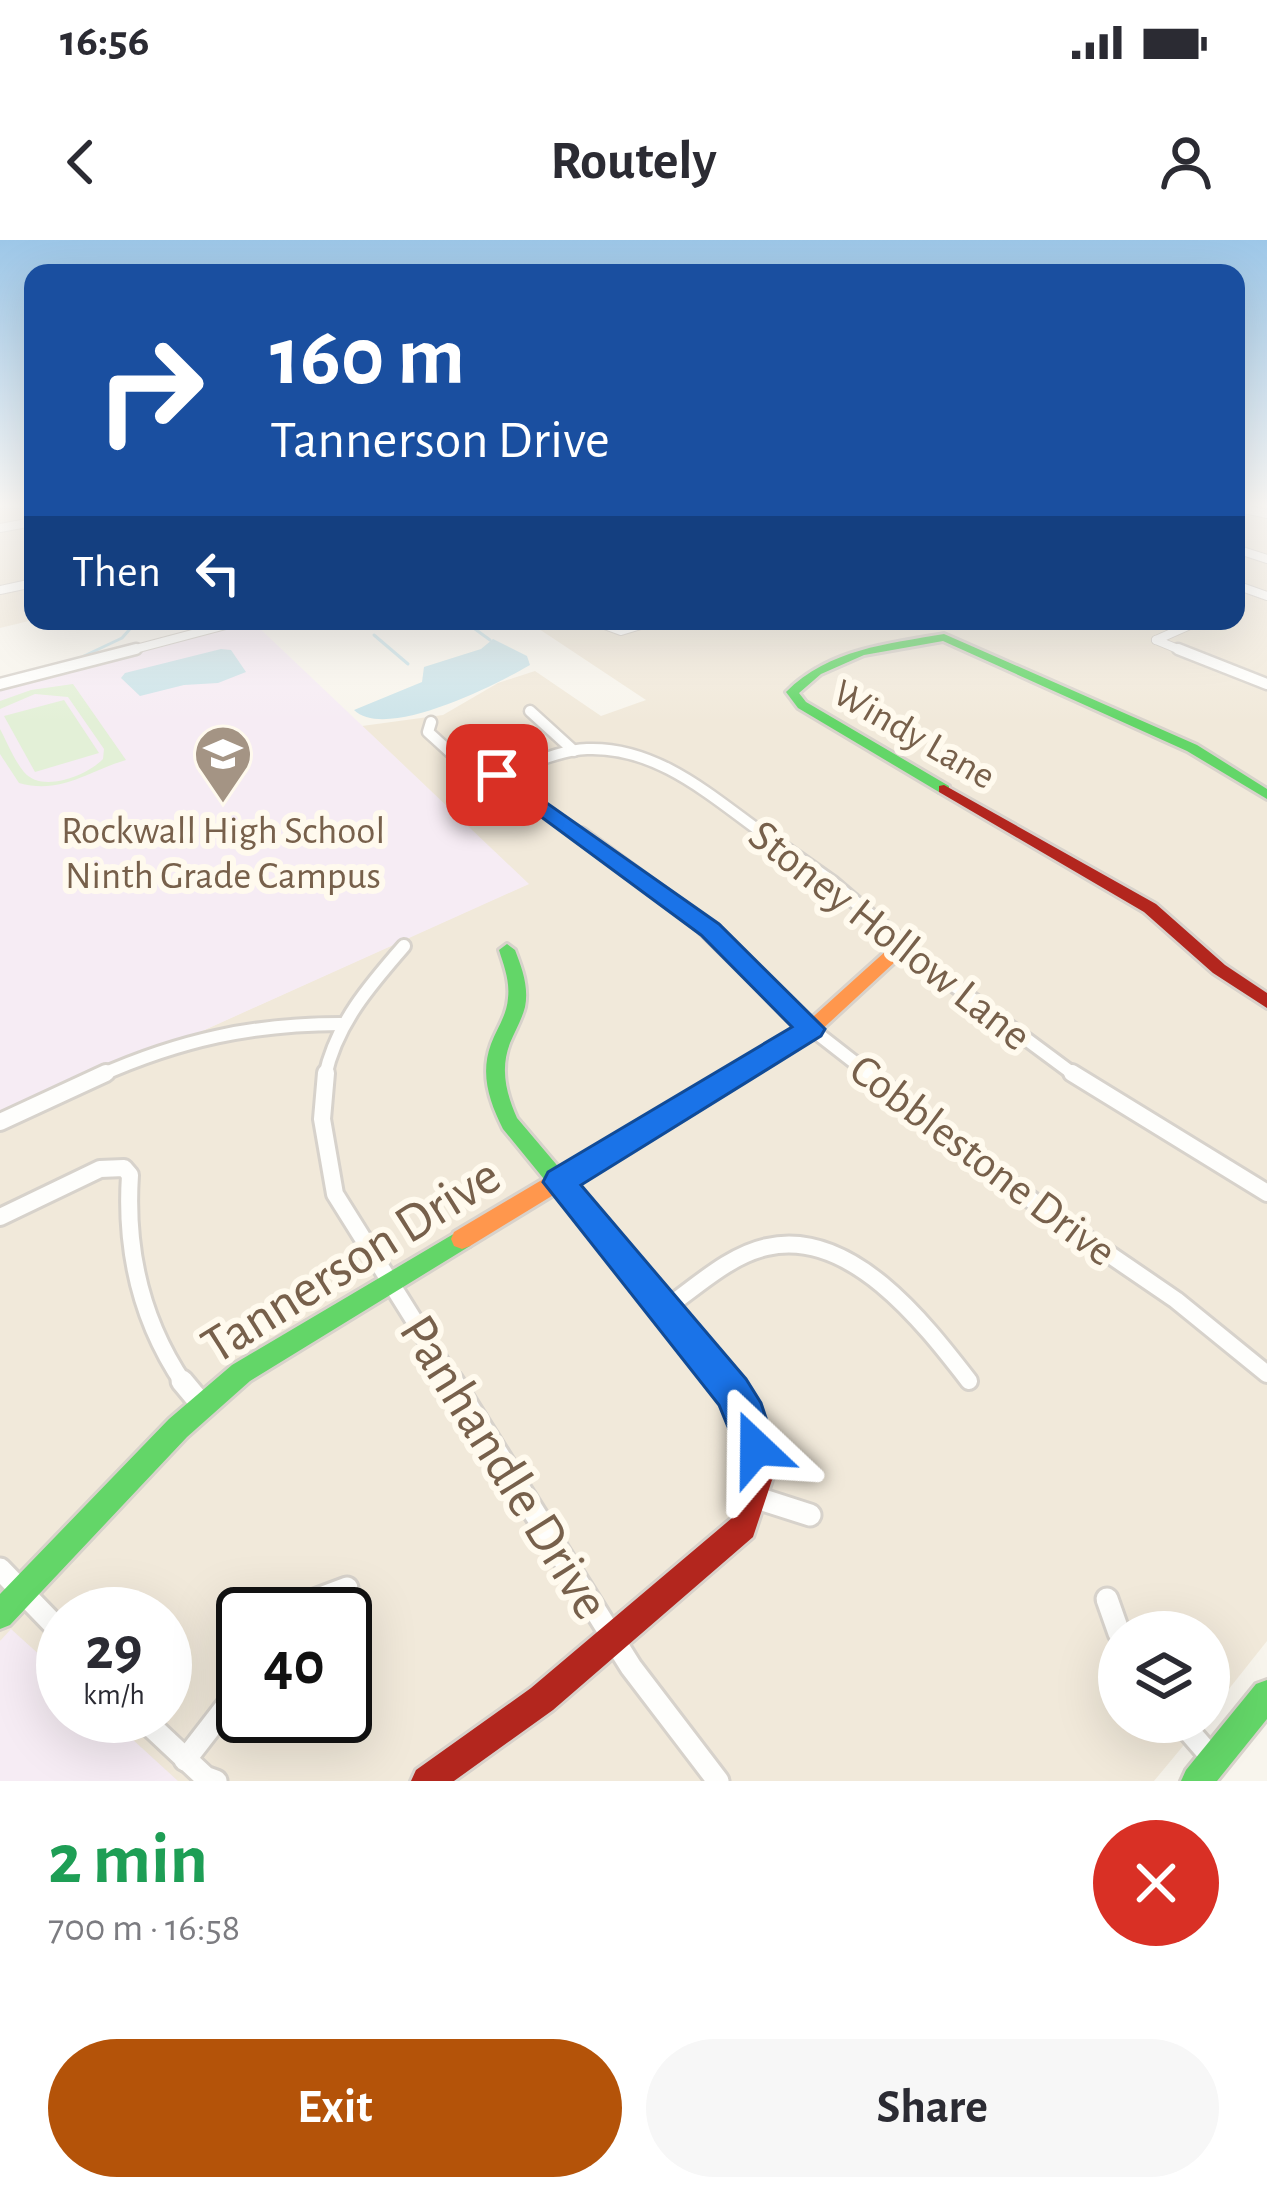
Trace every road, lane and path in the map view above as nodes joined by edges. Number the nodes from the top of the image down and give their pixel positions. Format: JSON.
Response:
{"nodes":[{"id":1,"x":207,"y":630,"type":"edge"},
{"id":2,"x":1179,"y":630,"type":"edge"},
{"id":3,"x":0,"y":684,"type":"edge"},
{"id":4,"x":1267,"y":684,"type":"edge"},
{"id":5,"x":530,"y":711,"type":"dead end"},
{"id":6,"x":431,"y":722,"type":"dead end"},
{"id":7,"x":574,"y":751,"type":"junction"},
{"id":8,"x":497,"y":775,"type":"junction"},
{"id":9,"x":1267,"y":795,"type":"edge"},
{"id":10,"x":903,"y":945,"type":"junction"},
{"id":11,"x":404,"y":946,"type":"dead end"},
{"id":12,"x":507,"y":950,"type":"dead end"},
{"id":13,"x":1267,"y":1002,"type":"edge"},
{"id":14,"x":341,"y":1024,"type":"junction"},
{"id":15,"x":811,"y":1029,"type":"junction"},
{"id":16,"x":0,"y":1122,"type":"edge"},
{"id":17,"x":559,"y":1182,"type":"junction"},
{"id":18,"x":1267,"y":1192,"type":"edge"},
{"id":19,"x":0,"y":1217,"type":"edge"},
{"id":20,"x":390,"y":1281,"type":"junction"},
{"id":21,"x":663,"y":1310,"type":"junction"},
{"id":22,"x":1267,"y":1374,"type":"edge"},
{"id":23,"x":969,"y":1381,"type":"dead end"},
{"id":24,"x":202,"y":1406,"type":"junction"},
{"id":25,"x":757,"y":1498,"type":"junction"},
{"id":26,"x":810,"y":1515,"type":"dead end"},
{"id":27,"x":0,"y":1569,"type":"edge"},
{"id":28,"x":22,"y":1591,"type":"junction"},
{"id":29,"x":1107,"y":1599,"type":"dead end"},
{"id":30,"x":36,"y":1606,"type":"edge"},
{"id":31,"x":1111,"y":1611,"type":"edge"},
{"id":32,"x":0,"y":1615,"type":"edge"},
{"id":33,"x":614,"y":1639,"type":"junction"},
{"id":34,"x":1267,"y":1696,"type":"edge"},
{"id":35,"x":216,"y":1720,"type":"edge"},
{"id":36,"x":168,"y":1743,"type":"edge"},
{"id":37,"x":1199,"y":1743,"type":"edge"},
{"id":38,"x":185,"y":1760,"type":"junction"},
{"id":39,"x":1214,"y":1760,"type":"junction"},
{"id":40,"x":216,"y":1781,"type":"edge"},
{"id":41,"x":427,"y":1781,"type":"edge"},
{"id":42,"x":718,"y":1781,"type":"edge"},
{"id":43,"x":1197,"y":1781,"type":"edge"}],
"edges":[{"from":1,"to":3,"type":"street"},
{"from":2,"to":4,"type":"street"},
{"from":5,"to":7,"type":"street"},
{"from":6,"to":8,"type":"street","name":"Cobblestone Drive"},
{"from":7,"to":8,"type":"street","name":"Stoney Hollow Lane"},
{"from":7,"to":10,"type":"street","name":"Stoney Hollow Lane"},
{"from":8,"to":15,"type":"street","name":"Cobblestone Drive"},
{"from":9,"to":13,"type":"street","name":"Windy Lane"},
{"from":10,"to":15,"type":"street","name":"Tannerson Drive"},
{"from":10,"to":18,"type":"street","name":"Stoney Hollow Lane"},
{"from":11,"to":14,"type":"street","name":"Panhandle Drive"},
{"from":12,"to":17,"type":"street"},
{"from":14,"to":16,"type":"street"},
{"from":14,"to":20,"type":"street","name":"Panhandle Drive"},
{"from":15,"to":17,"type":"street","name":"Tannerson Drive"},
{"from":15,"to":22,"type":"street","name":"Cobblestone Drive"},
{"from":17,"to":20,"type":"street","name":"Tannerson Drive"},
{"from":17,"to":21,"type":"street"},
{"from":19,"to":24,"type":"street"},
{"from":20,"to":24,"type":"street","name":"Tannerson Drive"},
{"from":20,"to":33,"type":"street","name":"Panhandle Drive"},
{"from":21,"to":23,"type":"street"},
{"from":21,"to":25,"type":"street"},
{"from":24,"to":28,"type":"street","name":"Tannerson Drive"},
{"from":25,"to":26,"type":"street"},
{"from":25,"to":33,"type":"street"},
{"from":27,"to":28,"type":"street"},
{"from":28,"to":30,"type":"street"},
{"from":28,"to":32,"type":"street","name":"Tannerson Drive"},
{"from":29,"to":31,"type":"street"},
{"from":33,"to":41,"type":"street"},
{"from":33,"to":42,"type":"street","name":"Panhandle Drive"},
{"from":34,"to":39,"type":"street"},
{"from":35,"to":38,"type":"street"},
{"from":36,"to":38,"type":"street"},
{"from":37,"to":39,"type":"street"},
{"from":38,"to":40,"type":"street"},
{"from":39,"to":43,"type":"street"}]}
